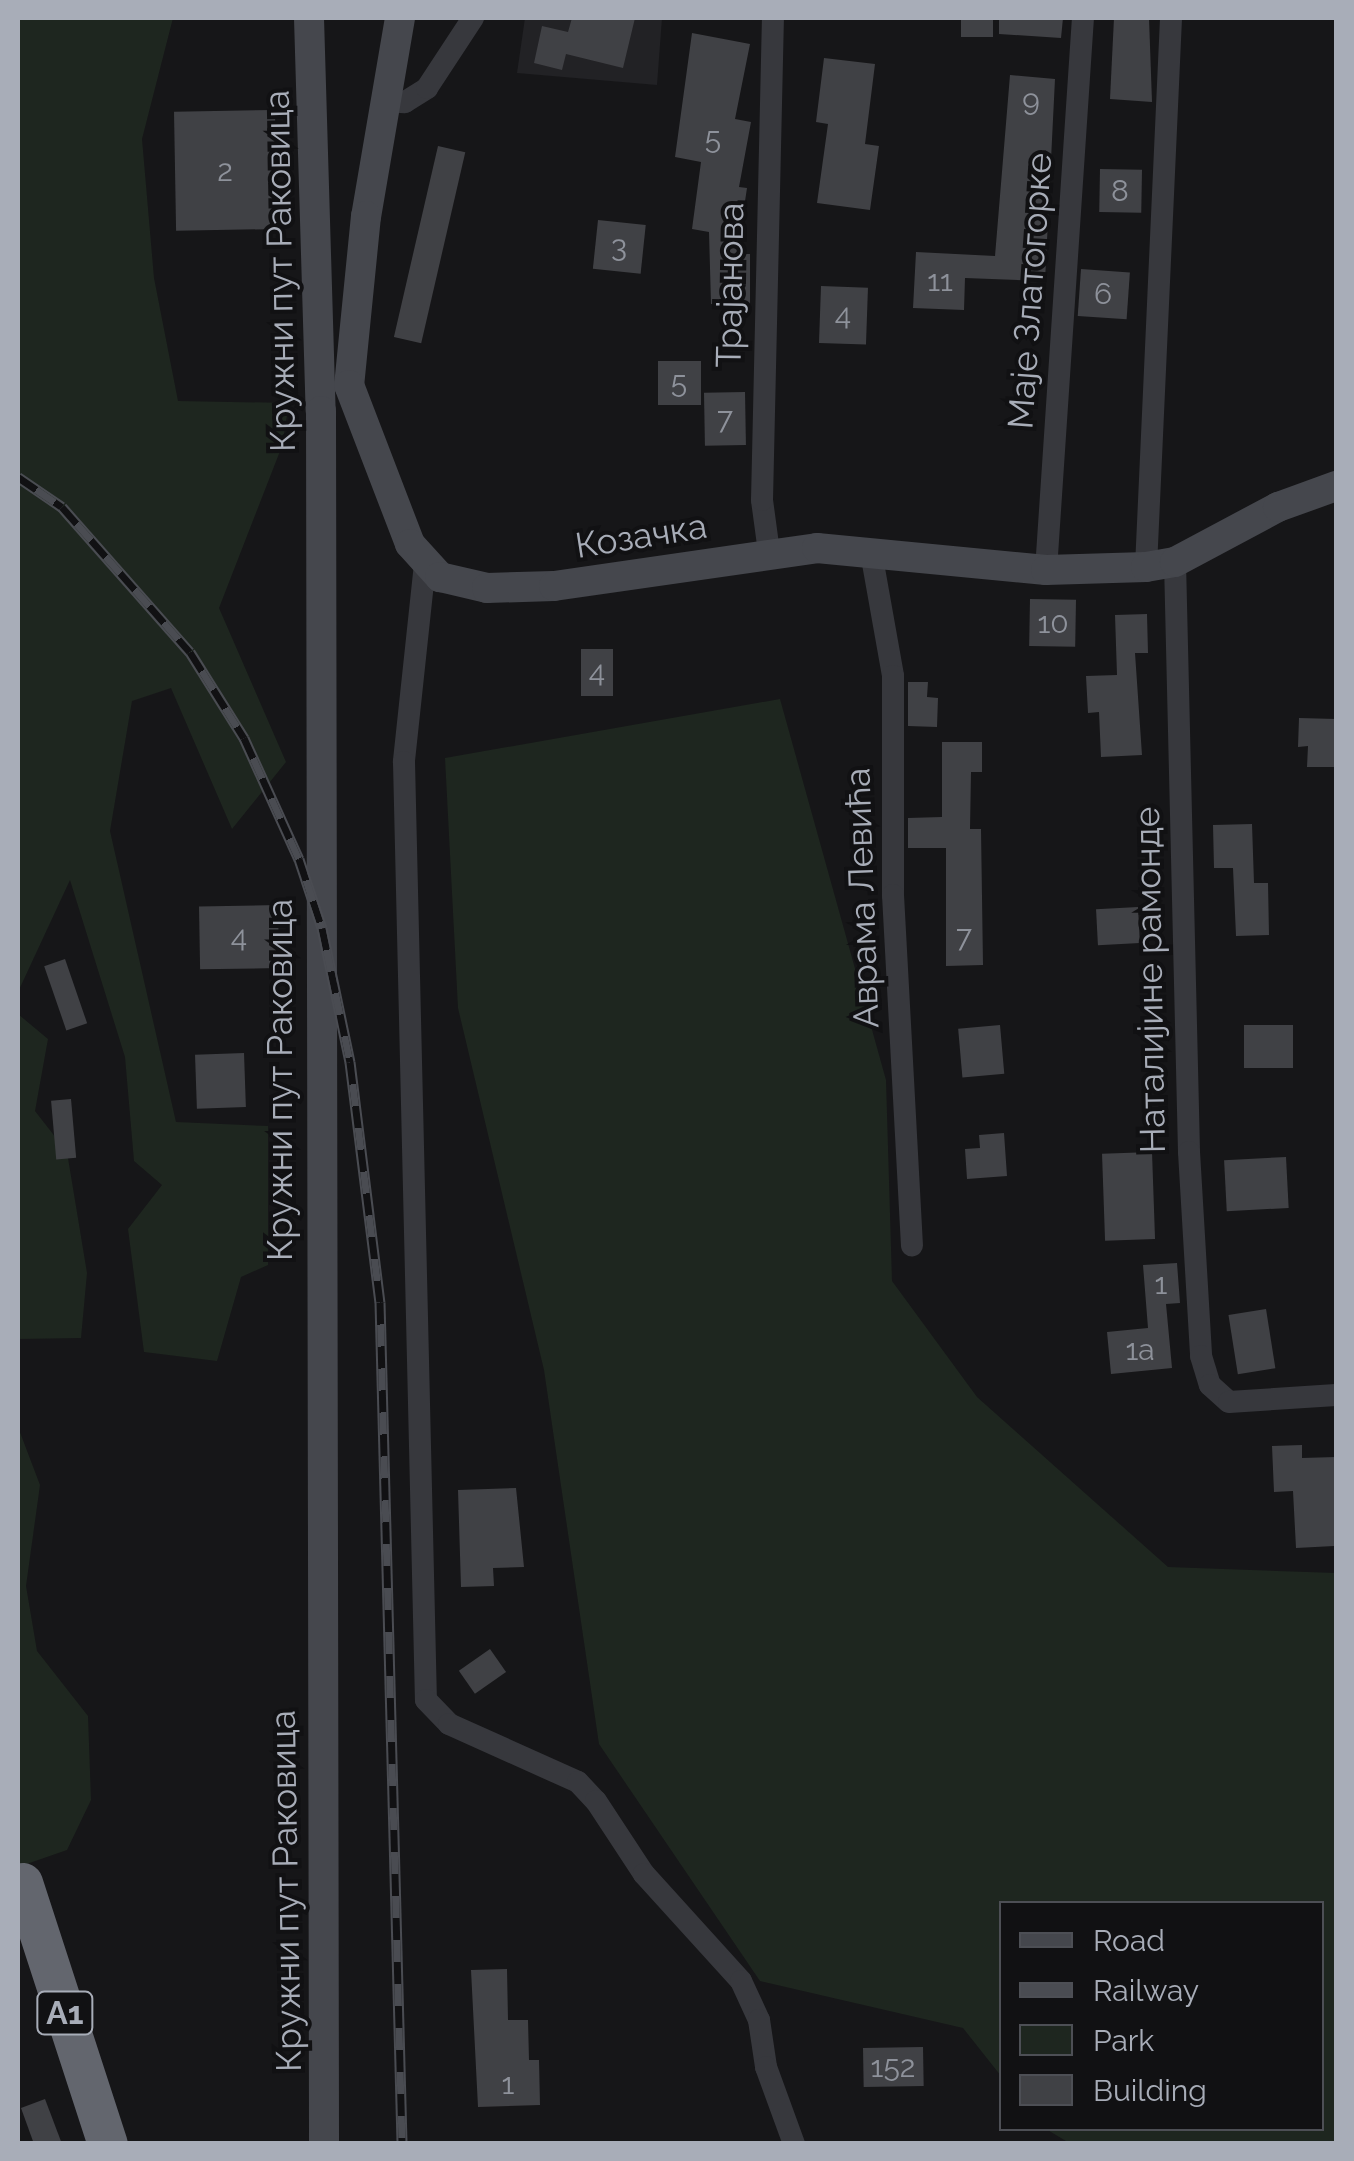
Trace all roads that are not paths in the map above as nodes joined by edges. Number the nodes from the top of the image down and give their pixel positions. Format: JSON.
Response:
{"nodes":[{"id":1,"x":309,"y":18,"type":"edge"},
{"id":2,"x":400,"y":18,"type":"edge"},
{"id":3,"x":473,"y":18,"type":"edge"},
{"id":4,"x":773,"y":18,"type":"edge"},
{"id":5,"x":1083,"y":18,"type":"edge"},
{"id":6,"x":1170,"y":18,"type":"edge"},
{"id":7,"x":383,"y":100,"type":"junction"},
{"id":8,"x":1336,"y":486,"type":"edge"},
{"id":9,"x":769,"y":552,"type":"junction"},
{"id":10,"x":871,"y":552,"type":"junction"},
{"id":11,"x":425,"y":564,"type":"junction"},
{"id":12,"x":1161,"y":565,"type":"junction"},
{"id":13,"x":1046,"y":570,"type":"junction"},
{"id":14,"x":912,"y":1245,"type":"dead end"},
{"id":15,"x":1336,"y":1395,"type":"edge"},
{"id":16,"x":23,"y":1883,"type":"dead end"},
{"id":17,"x":324,"y":2130,"type":"edge"},
{"id":18,"x":108,"y":2144,"type":"edge"},
{"id":19,"x":794,"y":2144,"type":"edge"}],
"edges":[{"from":1,"to":17,"type":"main road","name":"Кружни пут Раковица"},
{"from":2,"to":7,"type":"main road"},
{"from":3,"to":7,"type":"street"},
{"from":4,"to":9,"type":"street","name":"Трајанова"},
{"from":5,"to":13,"type":"street","name":"Маје Златогорке"},
{"from":6,"to":12,"type":"street","name":"Наталијине рамонде"},
{"from":7,"to":11,"type":"main road"},
{"from":8,"to":12,"type":"main road","name":"Козачка"},
{"from":9,"to":10,"type":"main road","name":"Козачка"},
{"from":9,"to":11,"type":"main road","name":"Козачка"},
{"from":10,"to":13,"type":"main road","name":"Козачка"},
{"from":10,"to":14,"type":"street","name":"Аврама Левића"},
{"from":11,"to":19,"type":"street"},
{"from":12,"to":13,"type":"main road","name":"Козачка"},
{"from":12,"to":15,"type":"street","name":"Наталијине рамонде"},
{"from":16,"to":18,"type":"highway","number":"A1"}]}
